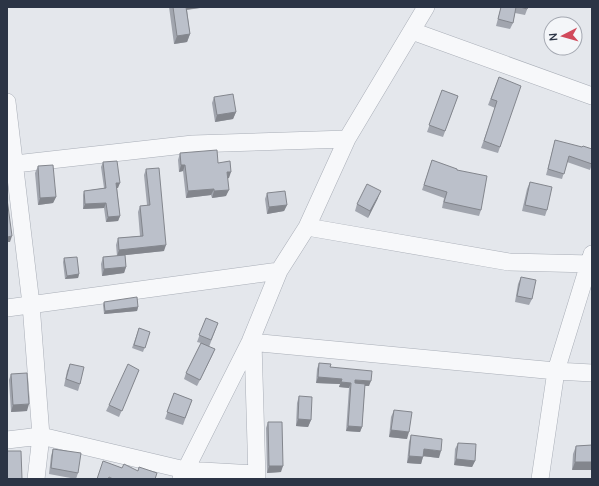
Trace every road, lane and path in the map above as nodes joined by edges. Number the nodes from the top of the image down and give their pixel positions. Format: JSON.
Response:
{"nodes":[{"id":1,"x":426,"y":7,"type":"edge"},
{"id":2,"x":412,"y":32,"type":"junction"},
{"id":3,"x":592,"y":96,"type":"edge"},
{"id":4,"x":7,"y":102,"type":"edge"},
{"id":5,"x":9,"y":138,"type":"edge"},
{"id":6,"x":347,"y":139,"type":"junction"},
{"id":7,"x":15,"y":164,"type":"junction"},
{"id":8,"x":307,"y":228,"type":"junction"},
{"id":9,"x":591,"y":261,"type":"edge"},
{"id":10,"x":279,"y":271,"type":"junction"},
{"id":11,"x":31,"y":304,"type":"junction"},
{"id":12,"x":7,"y":308,"type":"edge"},
{"id":13,"x":251,"y":342,"type":"junction"},
{"id":14,"x":556,"y":371,"type":"junction"},
{"id":15,"x":592,"y":373,"type":"edge"},
{"id":16,"x":41,"y":436,"type":"junction"},
{"id":17,"x":7,"y":440,"type":"edge"},
{"id":18,"x":183,"y":475,"type":"edge"},
{"id":19,"x":256,"y":477,"type":"edge"},
{"id":20,"x":36,"y":479,"type":"edge"},
{"id":21,"x":540,"y":479,"type":"edge"}],
"edges":[{"from":1,"to":2,"type":"street"},
{"from":2,"to":3,"type":"street"},
{"from":2,"to":6,"type":"street"},
{"from":4,"to":5,"type":"street"},
{"from":5,"to":7,"type":"street"},
{"from":6,"to":7,"type":"street"},
{"from":6,"to":8,"type":"street"},
{"from":7,"to":11,"type":"street"},
{"from":8,"to":9,"type":"street"},
{"from":8,"to":10,"type":"street"},
{"from":9,"to":14,"type":"street"},
{"from":10,"to":11,"type":"street"},
{"from":10,"to":13,"type":"street"},
{"from":11,"to":12,"type":"street"},
{"from":11,"to":16,"type":"street"},
{"from":13,"to":14,"type":"street"},
{"from":13,"to":18,"type":"street"},
{"from":13,"to":19,"type":"street"},
{"from":14,"to":15,"type":"street"},
{"from":14,"to":21,"type":"street"},
{"from":16,"to":17,"type":"street"},
{"from":16,"to":18,"type":"street"},
{"from":16,"to":20,"type":"street"},
{"from":18,"to":19,"type":"street"}]}
